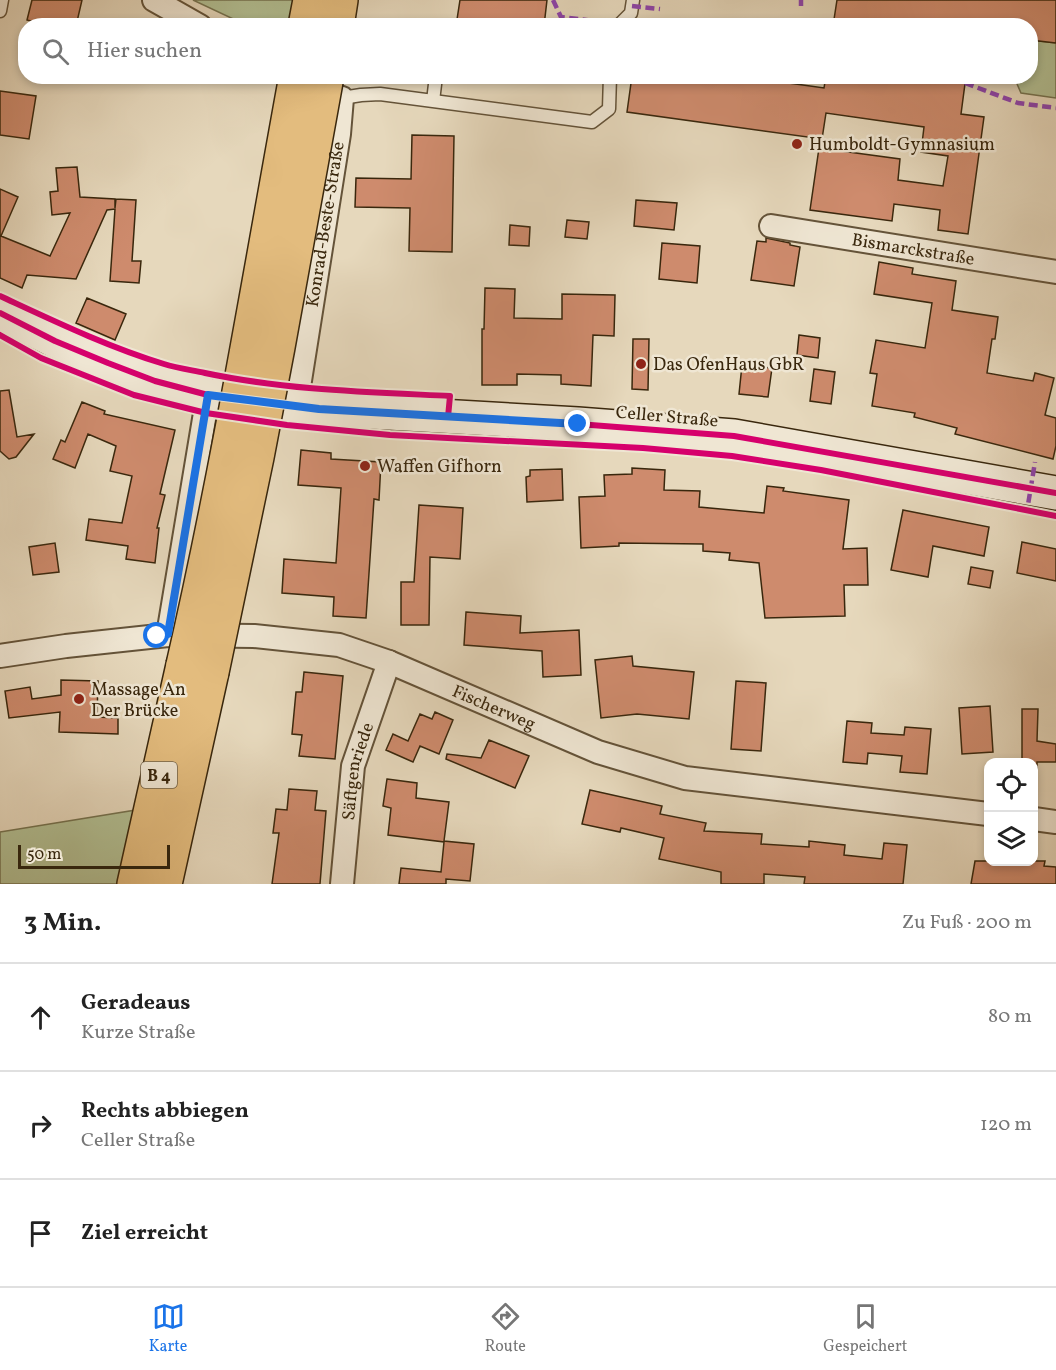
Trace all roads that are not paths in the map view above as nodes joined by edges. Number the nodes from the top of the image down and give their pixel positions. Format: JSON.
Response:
{"nodes":[{"id":1,"x":2,"y":0,"type":"edge"},
{"id":2,"x":154,"y":0,"type":"edge"},
{"id":3,"x":633,"y":0,"type":"edge"},
{"id":4,"x":332,"y":7,"type":"edge"},
{"id":5,"x":0,"y":12,"type":"edge"},
{"id":6,"x":186,"y":18,"type":"edge"},
{"id":7,"x":316,"y":18,"type":"edge"},
{"id":8,"x":626,"y":18,"type":"edge"},
{"id":9,"x":295,"y":84,"type":"edge"},
{"id":10,"x":305,"y":84,"type":"edge"},
{"id":11,"x":435,"y":84,"type":"edge"},
{"id":12,"x":610,"y":84,"type":"edge"},
{"id":13,"x":335,"y":87,"type":"edge"},
{"id":14,"x":433,"y":101,"type":"junction"},
{"id":15,"x":771,"y":226,"type":"dead end"},
{"id":16,"x":1056,"y":272,"type":"edge"},
{"id":17,"x":0,"y":313,"type":"edge"},
{"id":18,"x":208,"y":395,"type":"junction"},
{"id":19,"x":296,"y":406,"type":"junction"},
{"id":20,"x":1056,"y":493,"type":"edge"},
{"id":21,"x":168,"y":634,"type":"junction"},
{"id":22,"x":0,"y":656,"type":"edge"},
{"id":23,"x":389,"y":662,"type":"junction"},
{"id":24,"x":198,"y":669,"type":"junction"},
{"id":25,"x":984,"y":814,"type":"edge"},
{"id":26,"x":1038,"y":820,"type":"edge"},
{"id":27,"x":1056,"y":822,"type":"edge"},
{"id":28,"x":134,"y":884,"type":"edge"},
{"id":29,"x":165,"y":884,"type":"edge"},
{"id":30,"x":342,"y":884,"type":"edge"}],
"edges":[{"from":1,"to":5,"type":"lane"},
{"from":2,"to":6,"type":"street"},
{"from":3,"to":8,"type":"lane"},
{"from":4,"to":7,"type":"highway"},
{"from":9,"to":24,"type":"highway","number":"B 4","bridge":true},
{"from":10,"to":13,"type":"street"},
{"from":11,"to":14,"type":"lane"},
{"from":12,"to":14,"type":"lane"},
{"from":13,"to":14,"type":"lane"},
{"from":13,"to":19,"type":"street","name":"Konrad-Beste-Straße"},
{"from":13,"to":24,"type":"highway","number":"B 4","bridge":true},
{"from":15,"to":16,"type":"street","name":"Bismarckstraße"},
{"from":17,"to":18,"type":"street","name":"Celler Straße"},
{"from":18,"to":19,"type":"street","name":"Celler Straße"},
{"from":18,"to":21,"type":"street"},
{"from":19,"to":20,"type":"street","name":"Celler Straße"},
{"from":21,"to":22,"type":"street","name":"Fischerweg"},
{"from":21,"to":23,"type":"street","name":"Fischerweg"},
{"from":23,"to":25,"type":"street","name":"Fischerweg"},
{"from":23,"to":30,"type":"street","name":"Säftgenriede"},
{"from":24,"to":28,"type":"highway","number":"B 4"},
{"from":24,"to":29,"type":"highway","number":"B 4"},
{"from":26,"to":27,"type":"street"}]}
